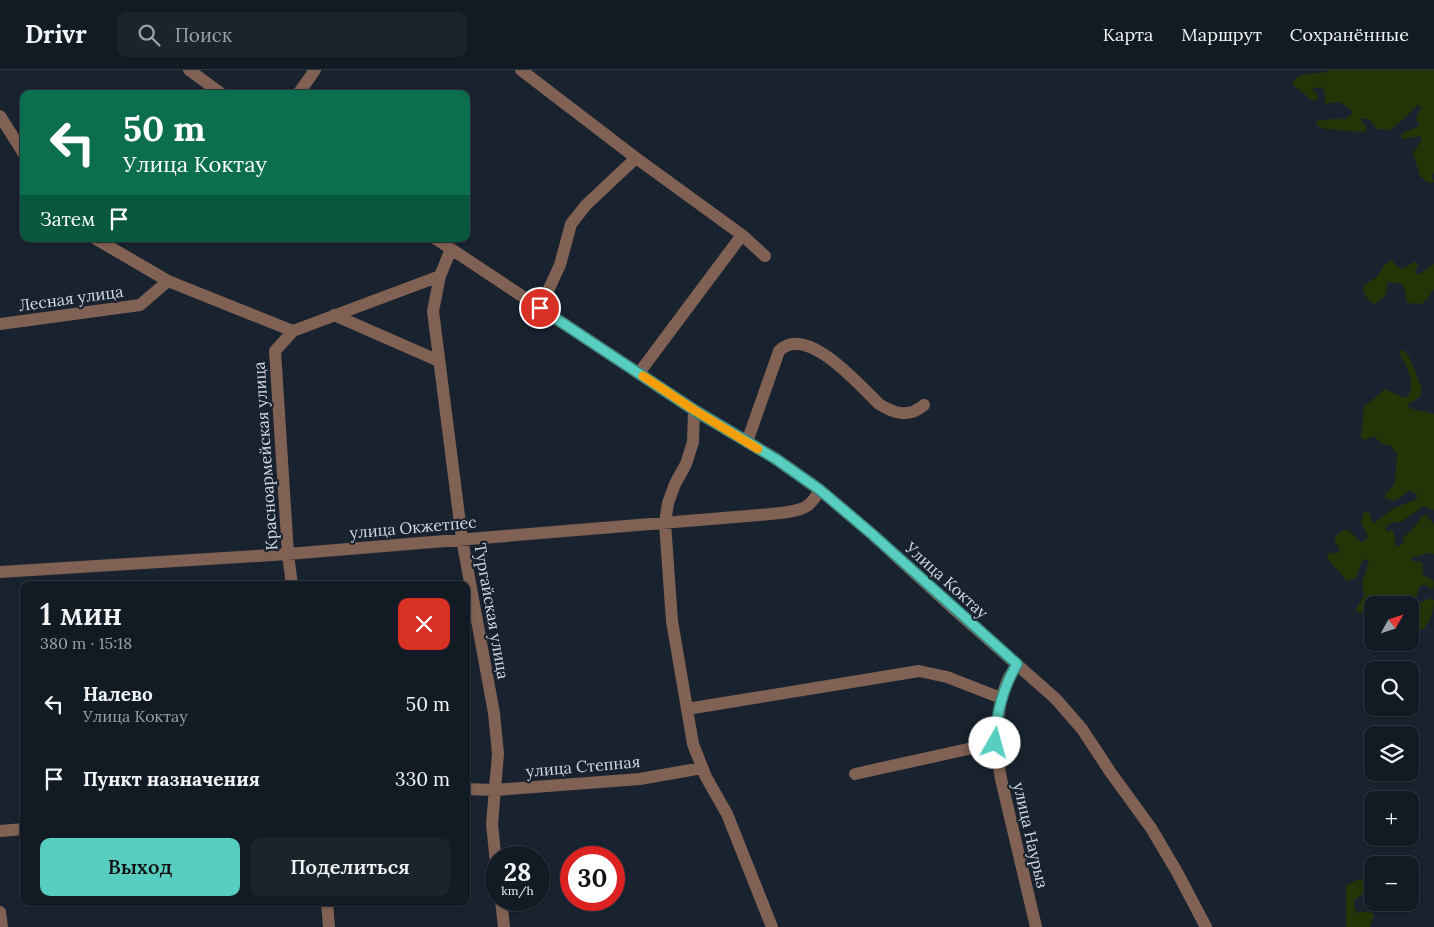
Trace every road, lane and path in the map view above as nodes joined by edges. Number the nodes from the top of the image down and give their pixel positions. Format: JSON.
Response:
{"nodes":[{"id":1,"x":189,"y":70,"type":"edge"},
{"id":2,"x":315,"y":70,"type":"edge"},
{"id":3,"x":521,"y":70,"type":"edge"},
{"id":4,"x":216,"y":90,"type":"edge"},
{"id":5,"x":301,"y":90,"type":"edge"},
{"id":6,"x":0,"y":116,"type":"edge"},
{"id":7,"x":20,"y":148,"type":"edge"},
{"id":8,"x":636,"y":158,"type":"junction"},
{"id":9,"x":742,"y":235,"type":"junction"},
{"id":10,"x":101,"y":242,"type":"edge"},
{"id":11,"x":440,"y":242,"type":"edge"},
{"id":12,"x":451,"y":249,"type":"junction"},
{"id":13,"x":765,"y":256,"type":"dead end"},
{"id":14,"x":440,"y":276,"type":"junction"},
{"id":15,"x":168,"y":281,"type":"junction"},
{"id":16,"x":540,"y":308,"type":"junction"},
{"id":17,"x":334,"y":315,"type":"junction"},
{"id":18,"x":0,"y":324,"type":"edge"},
{"id":19,"x":293,"y":331,"type":"junction"},
{"id":20,"x":440,"y":361,"type":"junction"},
{"id":21,"x":639,"y":373,"type":"junction"},
{"id":22,"x":924,"y":405,"type":"dead end"},
{"id":23,"x":694,"y":410,"type":"junction"},
{"id":24,"x":747,"y":442,"type":"junction"},
{"id":25,"x":820,"y":490,"type":"junction"},
{"id":26,"x":665,"y":523,"type":"junction"},
{"id":27,"x":462,"y":539,"type":"junction"},
{"id":28,"x":288,"y":554,"type":"junction"},
{"id":29,"x":0,"y":572,"type":"edge"},
{"id":30,"x":291,"y":581,"type":"edge"},
{"id":31,"x":470,"y":581,"type":"edge"},
{"id":32,"x":470,"y":583,"type":"edge"},
{"id":33,"x":1017,"y":664,"type":"junction"},
{"id":34,"x":1001,"y":698,"type":"junction"},
{"id":35,"x":687,"y":709,"type":"junction"},
{"id":36,"x":995,"y":743,"type":"junction"},
{"id":37,"x":702,"y":768,"type":"junction"},
{"id":38,"x":855,"y":774,"type":"dead end"},
{"id":39,"x":470,"y":789,"type":"edge"},
{"id":40,"x":495,"y":790,"type":"junction"},
{"id":41,"x":20,"y":830,"type":"edge"},
{"id":42,"x":0,"y":832,"type":"edge"},
{"id":43,"x":494,"y":846,"type":"edge"},
{"id":44,"x":327,"y":906,"type":"edge"},
{"id":45,"x":502,"y":911,"type":"edge"},
{"id":46,"x":0,"y":912,"type":"edge"},
{"id":47,"x":2,"y":927,"type":"edge"},
{"id":48,"x":329,"y":927,"type":"edge"},
{"id":49,"x":504,"y":927,"type":"edge"},
{"id":50,"x":772,"y":927,"type":"edge"},
{"id":51,"x":1036,"y":927,"type":"edge"},
{"id":52,"x":1206,"y":927,"type":"edge"}],
"edges":[{"from":1,"to":4,"type":"street"},
{"from":2,"to":5,"type":"street"},
{"from":3,"to":8,"type":"street"},
{"from":6,"to":7,"type":"street"},
{"from":8,"to":9,"type":"street"},
{"from":8,"to":16,"type":"street"},
{"from":9,"to":13,"type":"street"},
{"from":9,"to":21,"type":"street"},
{"from":10,"to":15,"type":"street"},
{"from":11,"to":12,"type":"street","name":"Улица Коктау"},
{"from":12,"to":14,"type":"street","name":"Тургайская улица"},
{"from":12,"to":16,"type":"street","name":"Улица Коктау"},
{"from":14,"to":17,"type":"street"},
{"from":14,"to":20,"type":"street","name":"Тургайская улица"},
{"from":15,"to":18,"type":"street","name":"Лесная улица"},
{"from":15,"to":19,"type":"street"},
{"from":16,"to":21,"type":"street","name":"Улица Коктау"},
{"from":17,"to":19,"type":"street"},
{"from":17,"to":20,"type":"street"},
{"from":19,"to":28,"type":"street","name":"Красноармейская улица"},
{"from":20,"to":27,"type":"street","name":"Тургайская улица"},
{"from":21,"to":23,"type":"street","name":"Улица Коктау"},
{"from":22,"to":24,"type":"street"},
{"from":23,"to":24,"type":"street","name":"Улица Коктау"},
{"from":23,"to":26,"type":"street"},
{"from":24,"to":25,"type":"street","name":"Улица Коктау"},
{"from":25,"to":26,"type":"street","name":"улица Окжетпес"},
{"from":25,"to":33,"type":"street","name":"Улица Коктау"},
{"from":26,"to":27,"type":"street","name":"улица Окжетпес"},
{"from":26,"to":35,"type":"street"},
{"from":27,"to":28,"type":"street","name":"улица Окжетпес"},
{"from":27,"to":31,"type":"street","name":"Тургайская улица"},
{"from":28,"to":29,"type":"street","name":"улица Окжетпес"},
{"from":28,"to":30,"type":"street","name":"Красноармейская улица"},
{"from":32,"to":40,"type":"street","name":"Тургайская улица"},
{"from":33,"to":34,"type":"street","name":"улица Наурыз"},
{"from":33,"to":52,"type":"street","name":"Улица Коктау"},
{"from":34,"to":35,"type":"street"},
{"from":34,"to":36,"type":"street","name":"улица Наурыз"},
{"from":35,"to":37,"type":"street"},
{"from":36,"to":38,"type":"street"},
{"from":36,"to":51,"type":"street","name":"улица Наурыз"},
{"from":37,"to":40,"type":"street","name":"улица Степная"},
{"from":37,"to":50,"type":"street"},
{"from":39,"to":40,"type":"street","name":"улица Степная"},
{"from":40,"to":43,"type":"street","name":"Тургайская улица"},
{"from":41,"to":42,"type":"street"},
{"from":44,"to":48,"type":"street"},
{"from":45,"to":49,"type":"street"},
{"from":46,"to":47,"type":"street"}]}
